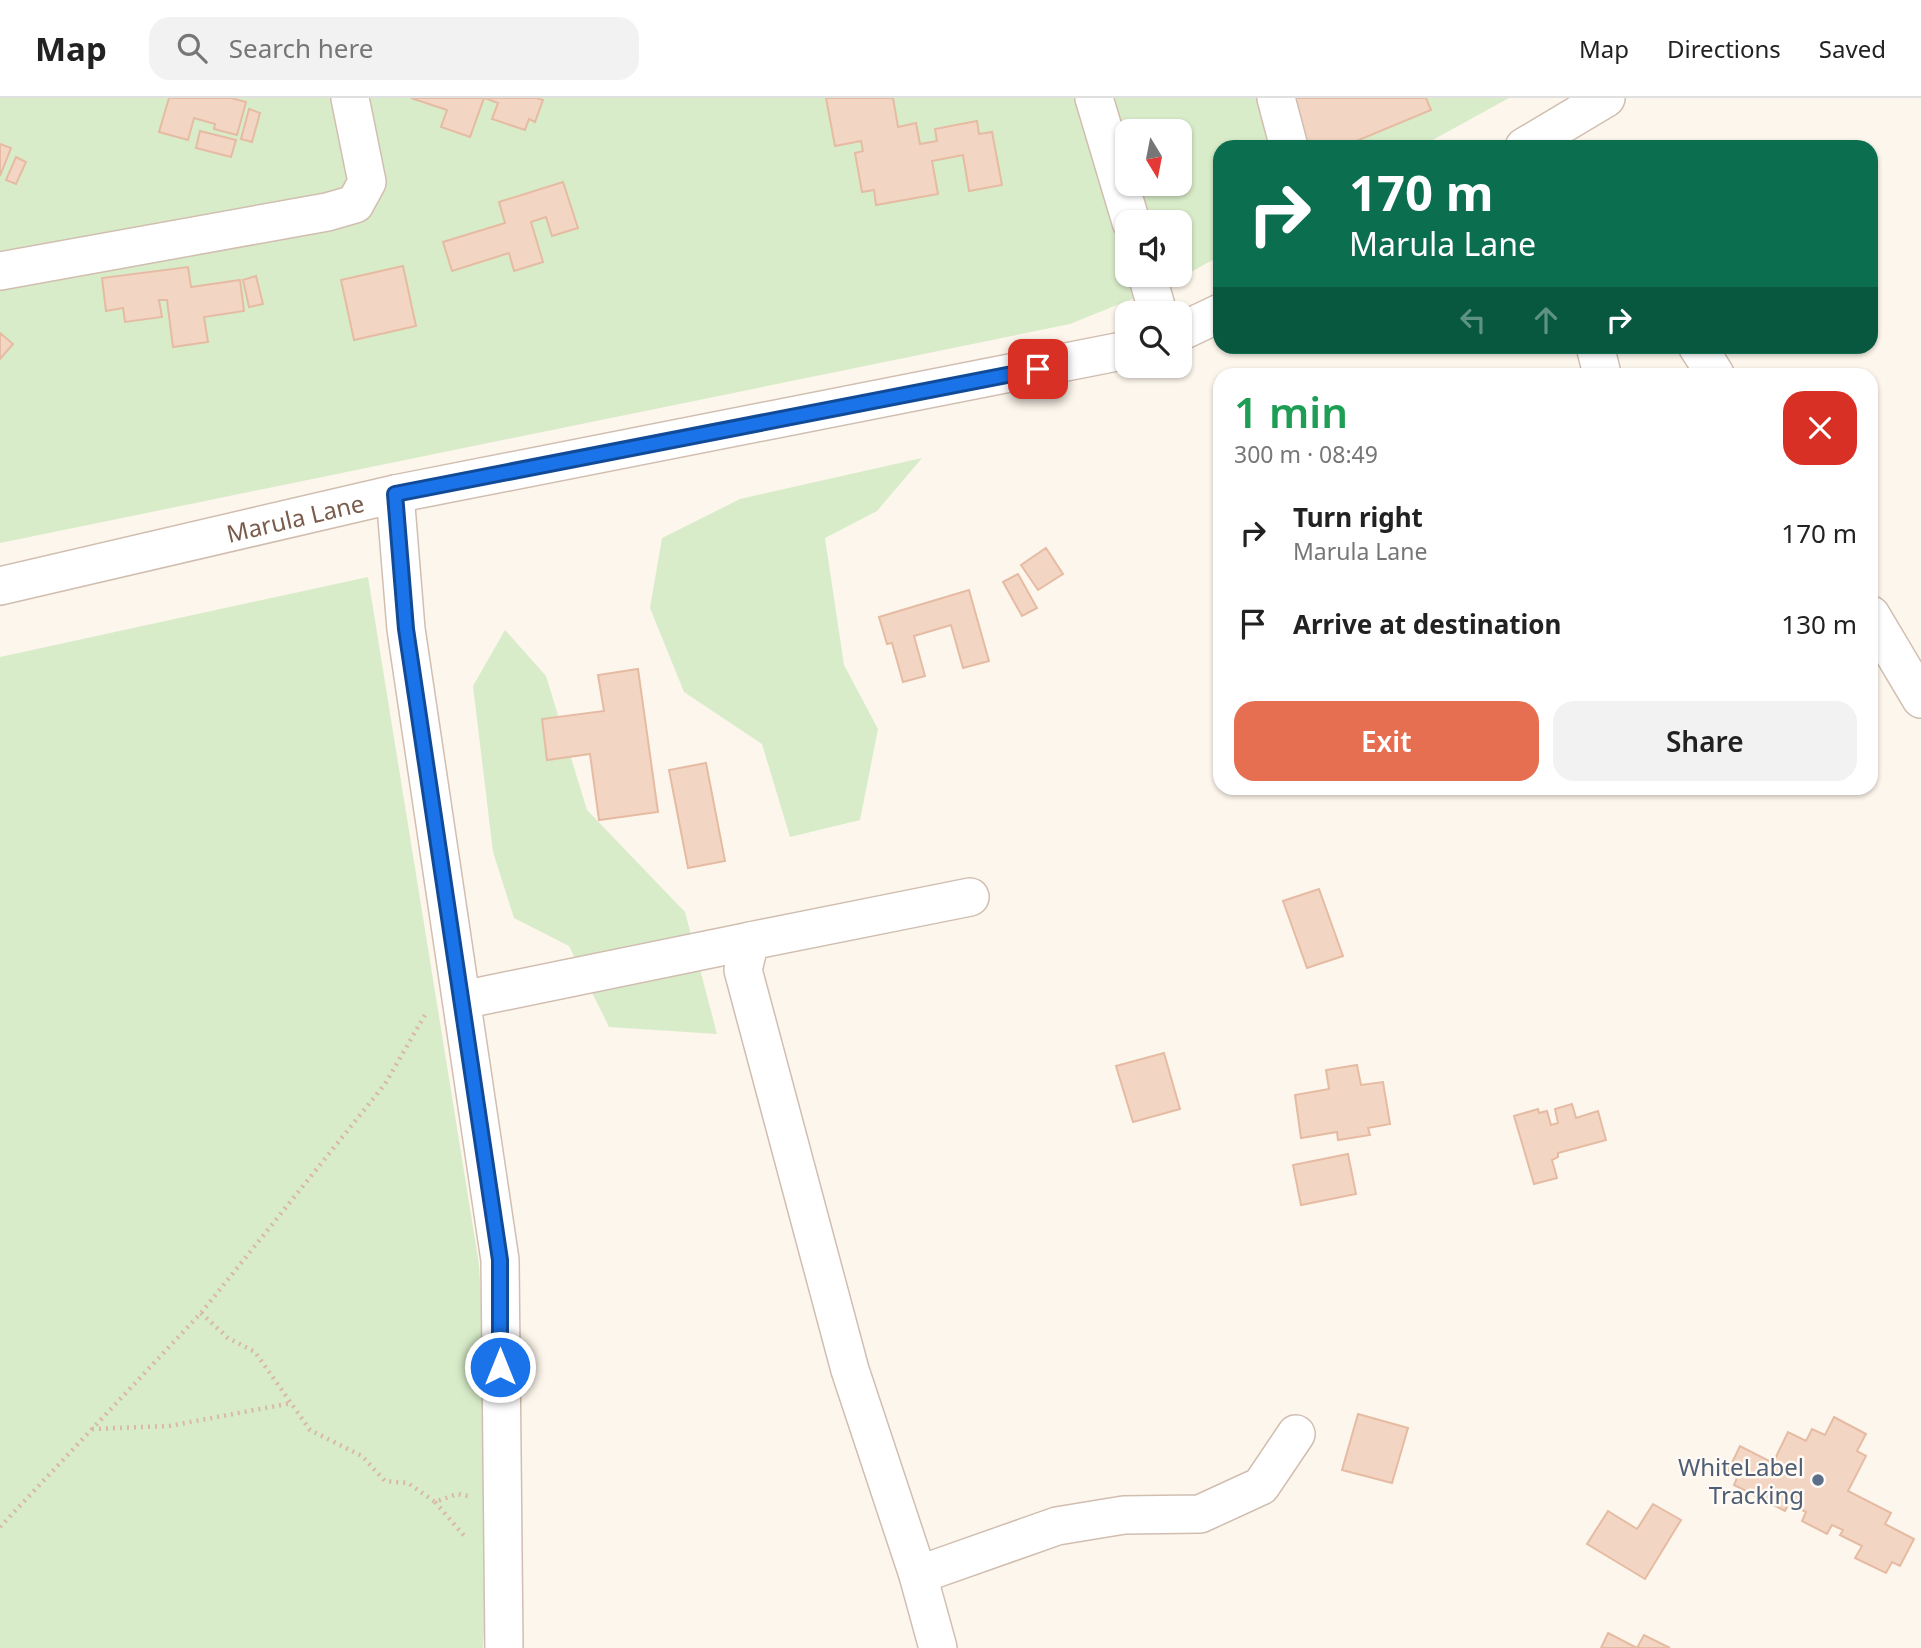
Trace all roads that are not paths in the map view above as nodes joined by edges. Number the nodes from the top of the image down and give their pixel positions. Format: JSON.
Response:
{"nodes":[{"id":1,"x":350,"y":98,"type":"edge"},
{"id":2,"x":1094,"y":98,"type":"edge"},
{"id":3,"x":1276,"y":98,"type":"edge"},
{"id":4,"x":1606,"y":98,"type":"edge"},
{"id":5,"x":1561,"y":138,"type":"edge"},
{"id":6,"x":1287,"y":140,"type":"edge"},
{"id":7,"x":1127,"y":210,"type":"edge"},
{"id":8,"x":0,"y":271,"type":"edge"},
{"id":9,"x":1213,"y":316,"type":"edge"},
{"id":10,"x":1192,"y":326,"type":"edge"},
{"id":11,"x":1115,"y":352,"type":"edge"},
{"id":12,"x":395,"y":494,"type":"junction"},
{"id":13,"x":0,"y":586,"type":"edge"},
{"id":14,"x":1878,"y":627,"type":"edge"},
{"id":15,"x":1921,"y":699,"type":"edge"},
{"id":16,"x":970,"y":897,"type":"dead end"},
{"id":17,"x":750,"y":941,"type":"junction"},
{"id":18,"x":462,"y":1000,"type":"junction"},
{"id":19,"x":1296,"y":1434,"type":"dead end"},
{"id":20,"x":918,"y":1575,"type":"junction"},
{"id":21,"x":504,"y":1648,"type":"edge"},
{"id":22,"x":938,"y":1648,"type":"edge"}],
"edges":[{"from":1,"to":8,"type":"street"},
{"from":2,"to":7,"type":"street"},
{"from":3,"to":6,"type":"street"},
{"from":4,"to":5,"type":"street"},
{"from":9,"to":10,"type":"street"},
{"from":11,"to":12,"type":"street","name":"Marula Lane"},
{"from":12,"to":13,"type":"street","name":"Marula Lane"},
{"from":12,"to":18,"type":"street"},
{"from":14,"to":15,"type":"street"},
{"from":16,"to":17,"type":"street"},
{"from":17,"to":18,"type":"street"},
{"from":17,"to":20,"type":"street"},
{"from":18,"to":21,"type":"street"},
{"from":19,"to":20,"type":"street"},
{"from":20,"to":22,"type":"street"}]}
